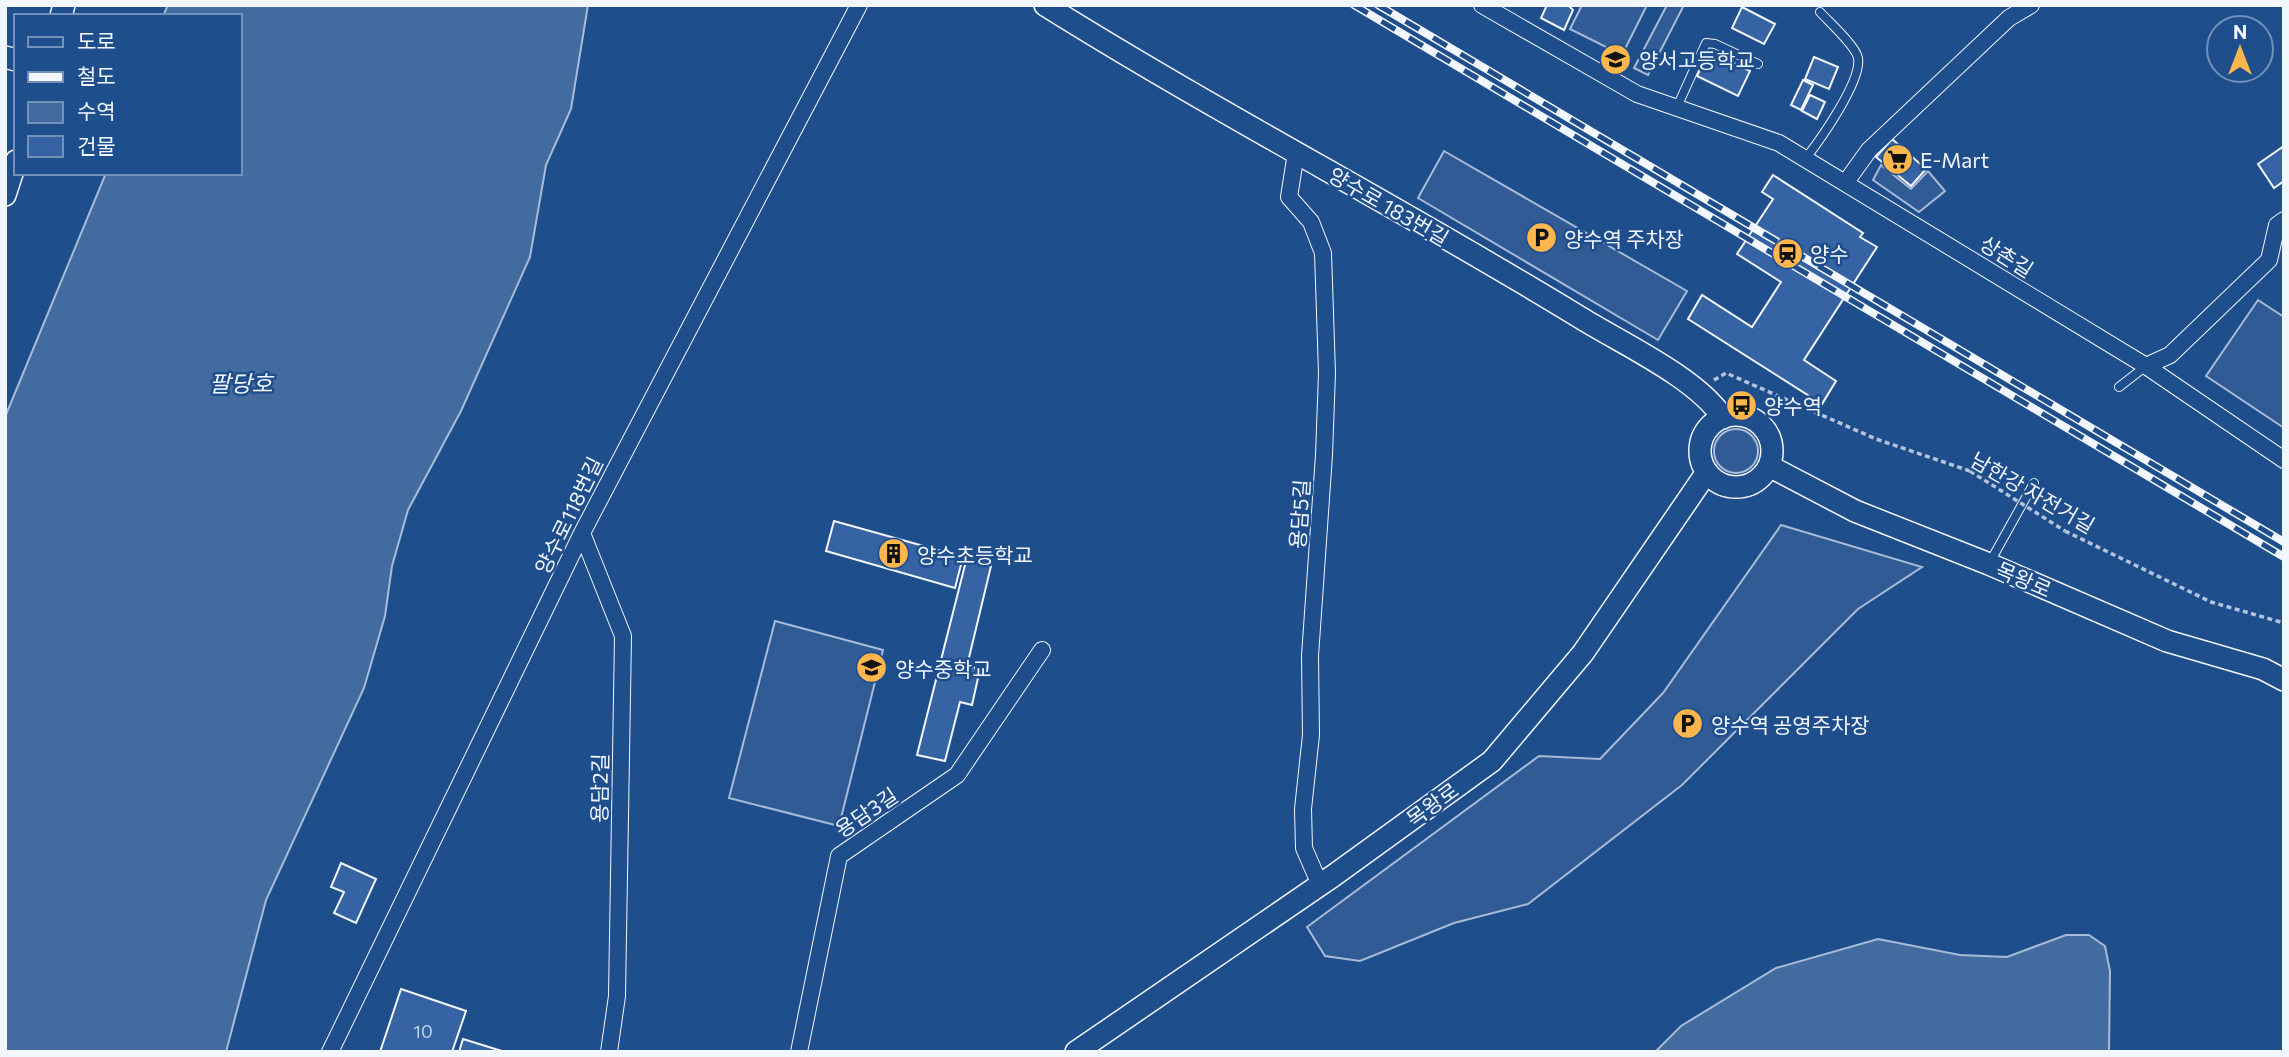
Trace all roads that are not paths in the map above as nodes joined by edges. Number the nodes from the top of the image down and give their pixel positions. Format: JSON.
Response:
{"nodes":[{"id":1,"x":859,"y":5,"type":"edge"},
{"id":2,"x":1045,"y":5,"type":"edge"},
{"id":3,"x":1482,"y":5,"type":"edge"},
{"id":4,"x":2031,"y":5,"type":"edge"},
{"id":5,"x":2010,"y":11,"type":"edge"},
{"id":6,"x":1820,"y":12,"type":"dead end"},
{"id":7,"x":1758,"y":64,"type":"dead end"},
{"id":8,"x":1677,"y":107,"type":"junction"},
{"id":9,"x":1296,"y":153,"type":"junction"},
{"id":10,"x":1806,"y":158,"type":"junction"},
{"id":11,"x":14,"y":167,"type":"edge"},
{"id":12,"x":1846,"y":182,"type":"junction"},
{"id":13,"x":5,"y":195,"type":"edge"},
{"id":14,"x":2284,"y":220,"type":"edge"},
{"id":15,"x":2277,"y":258,"type":"edge"},
{"id":16,"x":2146,"y":366,"type":"junction"},
{"id":17,"x":2119,"y":387,"type":"dead end"},
{"id":18,"x":1723,"y":418,"type":"junction"},
{"id":19,"x":2284,"y":460,"type":"edge"},
{"id":20,"x":1769,"y":466,"type":"junction"},
{"id":21,"x":1707,"y":472,"type":"junction"},
{"id":22,"x":2034,"y":483,"type":"dead end"},
{"id":23,"x":582,"y":533,"type":"junction"},
{"id":24,"x":1989,"y":564,"type":"junction"},
{"id":25,"x":1042,"y":650,"type":"dead end"},
{"id":26,"x":2284,"y":680,"type":"edge"},
{"id":27,"x":1320,"y":885,"type":"junction"},
{"id":28,"x":330,"y":1052,"type":"edge"},
{"id":29,"x":609,"y":1052,"type":"edge"},
{"id":30,"x":799,"y":1052,"type":"edge"},
{"id":31,"x":1076,"y":1052,"type":"edge"}],
"edges":[{"from":1,"to":23,"type":"street","name":"양수로118번길"},
{"from":2,"to":9,"type":"street","name":"양수로 183번길"},
{"from":3,"to":8,"type":"street","name":"상촌길"},
{"from":4,"to":5,"type":"street"},
{"from":5,"to":12,"type":"street"},
{"from":6,"to":10,"type":"lane"},
{"from":7,"to":8,"type":"lane"},
{"from":8,"to":10,"type":"street","name":"상촌길"},
{"from":9,"to":18,"type":"street","name":"양수로 183번길"},
{"from":9,"to":27,"type":"street","name":"용담5길"},
{"from":10,"to":12,"type":"street","name":"상촌길"},
{"from":11,"to":13,"type":"street"},
{"from":12,"to":16,"type":"street","name":"상촌길"},
{"from":14,"to":15,"type":"street"},
{"from":15,"to":16,"type":"street"},
{"from":16,"to":17,"type":"lane"},
{"from":16,"to":19,"type":"street","name":"상촌길"},
{"from":18,"to":20,"type":"street"},
{"from":18,"to":21,"type":"street"},
{"from":20,"to":21,"type":"street"},
{"from":20,"to":24,"type":"street","name":"목왕로"},
{"from":21,"to":27,"type":"street","name":"목왕로"},
{"from":22,"to":24,"type":"lane"},
{"from":23,"to":28,"type":"street","name":"양수로118번길"},
{"from":23,"to":29,"type":"street","name":"용담2길"},
{"from":24,"to":26,"type":"street","name":"목왕로"},
{"from":25,"to":30,"type":"street","name":"용담3길"},
{"from":27,"to":31,"type":"street","name":"목왕로"}]}
